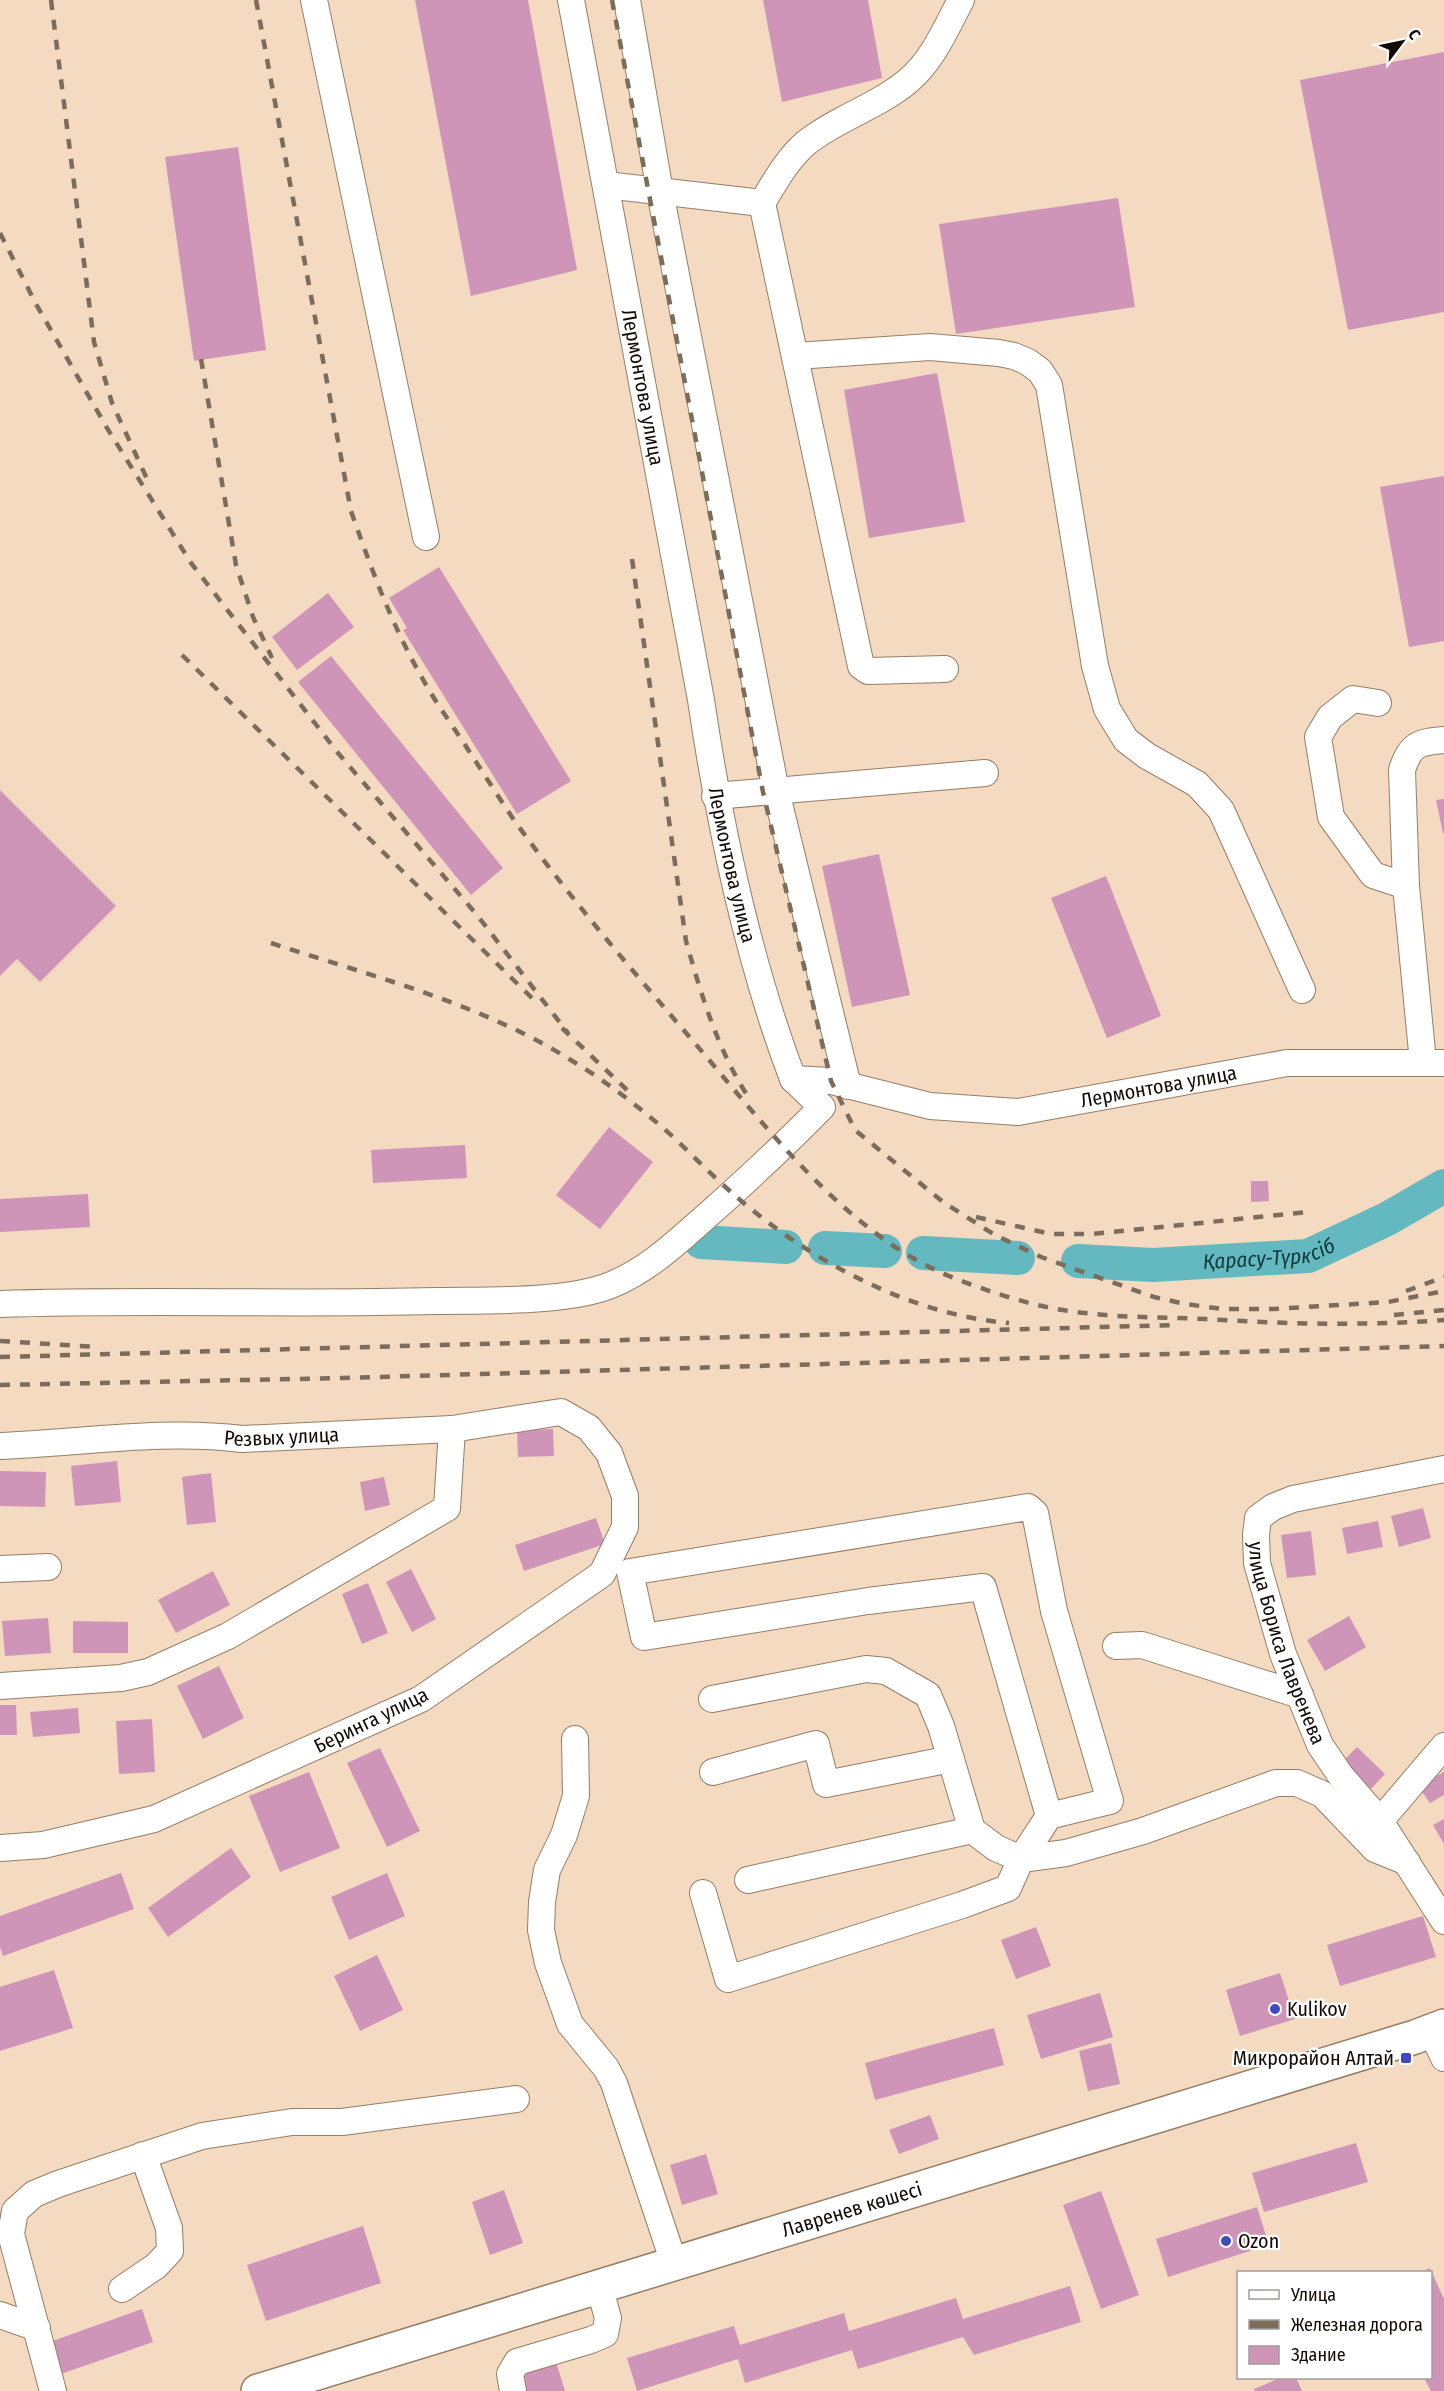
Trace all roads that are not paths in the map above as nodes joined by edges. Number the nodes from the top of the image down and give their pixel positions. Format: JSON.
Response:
{"nodes":[{"id":1,"x":314,"y":0,"type":"edge"},
{"id":2,"x":571,"y":0,"type":"edge"},
{"id":3,"x":627,"y":0,"type":"edge"},
{"id":4,"x":961,"y":0,"type":"edge"},
{"id":5,"x":606,"y":186,"type":"junction"},
{"id":6,"x":660,"y":192,"type":"junction"},
{"id":7,"x":762,"y":202,"type":"junction"},
{"id":8,"x":796,"y":356,"type":"junction"},
{"id":9,"x":426,"y":537,"type":"dead end"},
{"id":10,"x":945,"y":669,"type":"dead end"},
{"id":11,"x":1378,"y":704,"type":"dead end"},
{"id":12,"x":1444,"y":740,"type":"edge"},
{"id":13,"x":985,"y":773,"type":"dead end"},
{"id":14,"x":776,"y":791,"type":"junction"},
{"id":15,"x":715,"y":796,"type":"junction"},
{"id":16,"x":1406,"y":886,"type":"junction"},
{"id":17,"x":1302,"y":990,"type":"dead end"},
{"id":18,"x":1433,"y":1063,"type":"edge"},
{"id":19,"x":793,"y":1079,"type":"junction"},
{"id":20,"x":848,"y":1086,"type":"junction"},
{"id":21,"x":0,"y":1304,"type":"edge"},
{"id":22,"x":561,"y":1412,"type":"joint"},
{"id":23,"x":452,"y":1430,"type":"junction"},
{"id":24,"x":0,"y":1446,"type":"edge"},
{"id":25,"x":1444,"y":1469,"type":"edge"},
{"id":26,"x":48,"y":1567,"type":"dead end"},
{"id":27,"x":0,"y":1569,"type":"edge"},
{"id":28,"x":1116,"y":1646,"type":"dead end"},
{"id":29,"x":0,"y":1686,"type":"edge"},
{"id":30,"x":1300,"y":1695,"type":"junction"},
{"id":31,"x":712,"y":1699,"type":"dead end"},
{"id":32,"x":575,"y":1739,"type":"dead end"},
{"id":33,"x":1444,"y":1746,"type":"edge"},
{"id":34,"x":951,"y":1759,"type":"junction"},
{"id":35,"x":713,"y":1772,"type":"dead end"},
{"id":36,"x":1049,"y":1816,"type":"junction"},
{"id":37,"x":1380,"y":1821,"type":"junction"},
{"id":38,"x":972,"y":1830,"type":"junction"},
{"id":39,"x":0,"y":1848,"type":"edge"},
{"id":40,"x":1021,"y":1859,"type":"junction"},
{"id":41,"x":1407,"y":1862,"type":"junction"},
{"id":42,"x":748,"y":1880,"type":"dead end"},
{"id":43,"x":703,"y":1893,"type":"dead end"},
{"id":44,"x":1444,"y":1922,"type":"edge"},
{"id":45,"x":1440,"y":2039,"type":"edge"},
{"id":46,"x":516,"y":2098,"type":"dead end"},
{"id":47,"x":143,"y":2155,"type":"junction"},
{"id":48,"x":674,"y":2263,"type":"junction"},
{"id":49,"x":599,"y":2286,"type":"junction"},
{"id":50,"x":122,"y":2289,"type":"dead end"},
{"id":51,"x":0,"y":2315,"type":"edge"},
{"id":52,"x":37,"y":2328,"type":"junction"},
{"id":53,"x":321,"y":2382,"type":"edge"},
{"id":54,"x":53,"y":2391,"type":"edge"},
{"id":55,"x":258,"y":2391,"type":"edge"},
{"id":56,"x":513,"y":2391,"type":"edge"}],
"edges":[{"from":1,"to":9,"type":"street"},
{"from":2,"to":5,"type":"street","name":"Лермонтова улица"},
{"from":3,"to":6,"type":"street"},
{"from":4,"to":7,"type":"street"},
{"from":5,"to":6,"type":"street"},
{"from":5,"to":15,"type":"street","name":"Лермонтова улица"},
{"from":6,"to":7,"type":"street"},
{"from":6,"to":14,"type":"street"},
{"from":7,"to":8,"type":"street"},
{"from":8,"to":10,"type":"street"},
{"from":8,"to":17,"type":"street"},
{"from":11,"to":16,"type":"street"},
{"from":12,"to":16,"type":"street"},
{"from":13,"to":14,"type":"street"},
{"from":14,"to":15,"type":"street"},
{"from":14,"to":20,"type":"street"},
{"from":15,"to":19,"type":"street","name":"Лермонтова улица"},
{"from":16,"to":18,"type":"street"},
{"from":18,"to":20,"type":"street","name":"Лермонтова улица"},
{"from":19,"to":20,"type":"street","name":"Лермонтова улица"},
{"from":19,"to":21,"type":"street"},
{"from":22,"to":23,"type":"street","name":"Резвых улица"},
{"from":22,"to":39,"type":"street","name":"Беринга улица"},
{"from":23,"to":24,"type":"street","name":"Резвых улица"},
{"from":23,"to":29,"type":"street"},
{"from":25,"to":30,"type":"street","name":"улица Бориса Лавренева"},
{"from":26,"to":27,"type":"street"},
{"from":28,"to":30,"type":"street"},
{"from":30,"to":37,"type":"street","name":"улица Бориса Лавренева"},
{"from":31,"to":34,"type":"street"},
{"from":32,"to":48,"type":"street"},
{"from":33,"to":37,"type":"street"},
{"from":34,"to":35,"type":"street"},
{"from":34,"to":38,"type":"street"},
{"from":36,"to":36,"type":"street"},
{"from":36,"to":40,"type":"street"},
{"from":37,"to":41,"type":"street","name":"улица Бориса Лавренева"},
{"from":38,"to":40,"type":"street"},
{"from":38,"to":42,"type":"street"},
{"from":40,"to":41,"type":"street"},
{"from":40,"to":43,"type":"street"},
{"from":41,"to":44,"type":"street","name":"улица Бориса Лавренева"},
{"from":45,"to":48,"type":"main road","name":"Лавренев көшесі"},
{"from":46,"to":47,"type":"street"},
{"from":47,"to":50,"type":"street"},
{"from":47,"to":52,"type":"street"},
{"from":48,"to":49,"type":"main road","name":"Лавренев көшесі"},
{"from":49,"to":53,"type":"main road","name":"Лавренев көшесі"},
{"from":49,"to":56,"type":"street"},
{"from":51,"to":52,"type":"street"},
{"from":52,"to":54,"type":"street"},
{"from":53,"to":55,"type":"main road","name":"Лавренев көшесі"}]}
